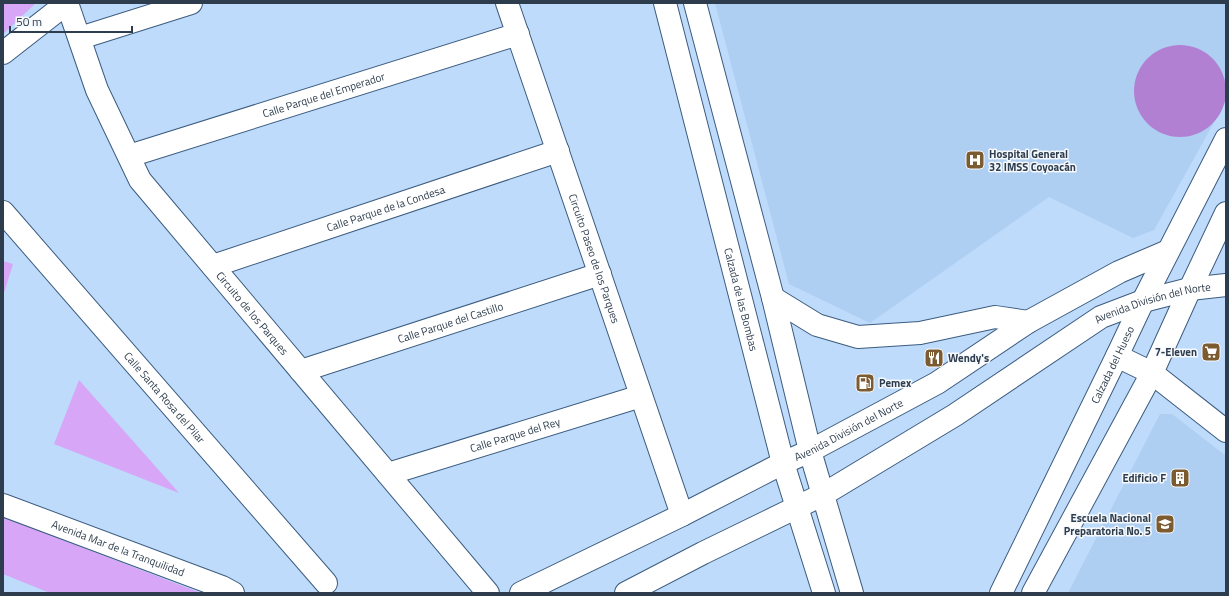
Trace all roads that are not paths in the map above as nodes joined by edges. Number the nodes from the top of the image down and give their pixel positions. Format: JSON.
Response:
{"nodes":[{"id":1,"x":67,"y":3,"type":"edge"},
{"id":2,"x":191,"y":3,"type":"edge"},
{"id":3,"x":507,"y":3,"type":"edge"},
{"id":4,"x":665,"y":3,"type":"edge"},
{"id":5,"x":695,"y":3,"type":"edge"},
{"id":6,"x":518,"y":34,"type":"junction"},
{"id":7,"x":80,"y":38,"type":"junction"},
{"id":8,"x":3,"y":53,"type":"edge"},
{"id":9,"x":1226,"y":139,"type":"edge"},
{"id":10,"x":558,"y":151,"type":"junction"},
{"id":11,"x":129,"y":156,"type":"junction"},
{"id":12,"x":1219,"y":167,"type":"edge"},
{"id":13,"x":3,"y":212,"type":"edge"},
{"id":14,"x":1226,"y":213,"type":"edge"},
{"id":15,"x":1168,"y":250,"type":"junction"},
{"id":16,"x":213,"y":266,"type":"junction"},
{"id":17,"x":600,"y":274,"type":"junction"},
{"id":18,"x":1226,"y":285,"type":"edge"},
{"id":19,"x":1190,"y":289,"type":"junction"},
{"id":20,"x":773,"y":298,"type":"junction"},
{"id":21,"x":1142,"y":301,"type":"junction"},
{"id":22,"x":1028,"y":322,"type":"junction"},
{"id":23,"x":1120,"y":350,"type":"junction"},
{"id":24,"x":1155,"y":367,"type":"junction"},
{"id":25,"x":301,"y":371,"type":"junction"},
{"id":26,"x":641,"y":396,"type":"junction"},
{"id":27,"x":1226,"y":431,"type":"edge"},
{"id":28,"x":810,"y":451,"type":"junction"},
{"id":29,"x":783,"y":463,"type":"junction"},
{"id":30,"x":388,"y":474,"type":"junction"},
{"id":31,"x":824,"y":494,"type":"junction"},
{"id":32,"x":3,"y":505,"type":"edge"},
{"id":33,"x":797,"y":506,"type":"junction"},
{"id":34,"x":682,"y":515,"type":"junction"},
{"id":35,"x":326,"y":583,"type":"dead end"},
{"id":36,"x":233,"y":593,"type":"edge"},
{"id":37,"x":488,"y":593,"type":"edge"},
{"id":38,"x":521,"y":593,"type":"edge"},
{"id":39,"x":626,"y":593,"type":"edge"},
{"id":40,"x":824,"y":593,"type":"edge"},
{"id":41,"x":852,"y":593,"type":"edge"},
{"id":42,"x":1001,"y":593,"type":"edge"},
{"id":43,"x":1033,"y":593,"type":"edge"}],
"edges":[{"from":1,"to":7,"type":"main road","name":"Circuito de los Parques"},
{"from":1,"to":8,"type":"main road"},
{"from":2,"to":7,"type":"main road"},
{"from":3,"to":6,"type":"main road","name":"Circuito Paseo de los Parques"},
{"from":4,"to":29,"type":"main road","name":"Calzada de las Bombas"},
{"from":5,"to":20,"type":"main road"},
{"from":6,"to":10,"type":"main road","name":"Circuito Paseo de los Parques"},
{"from":6,"to":11,"type":"main road","name":"Calle Parque del Emperador"},
{"from":7,"to":11,"type":"main road","name":"Circuito de los Parques"},
{"from":9,"to":12,"type":"main road","name":"Calzada del Hueso"},
{"from":10,"to":16,"type":"main road","name":"Calle Parque de la Condesa"},
{"from":10,"to":17,"type":"main road","name":"Circuito Paseo de los Parques"},
{"from":11,"to":16,"type":"main road","name":"Circuito de los Parques"},
{"from":12,"to":15,"type":"main road","name":"Calzada del Hueso"},
{"from":13,"to":35,"type":"main road","name":"Calle Santa Rosa del Pilar"},
{"from":14,"to":19,"type":"main road"},
{"from":15,"to":21,"type":"main road","name":"Calzada del Hueso"},
{"from":15,"to":22,"type":"main road","name":"Avenida División del Norte"},
{"from":16,"to":25,"type":"main road","name":"Circuito de los Parques"},
{"from":17,"to":25,"type":"main road","name":"Calle Parque del Castillo"},
{"from":17,"to":26,"type":"main road","name":"Circuito Paseo de los Parques"},
{"from":18,"to":19,"type":"main road","name":"Avenida División del Norte"},
{"from":19,"to":21,"type":"main road","name":"Avenida División del Norte"},
{"from":19,"to":24,"type":"main road"},
{"from":20,"to":22,"type":"main road"},
{"from":20,"to":28,"type":"main road"},
{"from":21,"to":23,"type":"main road","name":"Calzada del Hueso"},
{"from":21,"to":31,"type":"main road","name":"Avenida División del Norte"},
{"from":22,"to":28,"type":"main road","name":"Avenida División del Norte"},
{"from":23,"to":24,"type":"main road"},
{"from":23,"to":42,"type":"main road","name":"Calzada del Hueso"},
{"from":24,"to":27,"type":"main road"},
{"from":24,"to":43,"type":"main road"},
{"from":25,"to":30,"type":"main road","name":"Circuito de los Parques"},
{"from":26,"to":30,"type":"main road","name":"Calle Parque del Rey"},
{"from":26,"to":34,"type":"main road","name":"Circuito Paseo de los Parques"},
{"from":28,"to":29,"type":"main road","name":"Avenida División del Norte"},
{"from":28,"to":31,"type":"main road"},
{"from":29,"to":33,"type":"main road","name":"Calzada de las Bombas"},
{"from":29,"to":34,"type":"main road","name":"Avenida División del Norte"},
{"from":30,"to":37,"type":"main road","name":"Circuito de los Parques"},
{"from":31,"to":33,"type":"main road","name":"Avenida División del Norte"},
{"from":31,"to":41,"type":"main road"},
{"from":32,"to":36,"type":"main road","name":"Avenida Mar de la Tranquilidad"},
{"from":33,"to":39,"type":"main road","name":"Avenida División del Norte"},
{"from":33,"to":40,"type":"main road","name":"Calzada de las Bombas"},
{"from":34,"to":38,"type":"main road","name":"Avenida División del Norte"}]}
